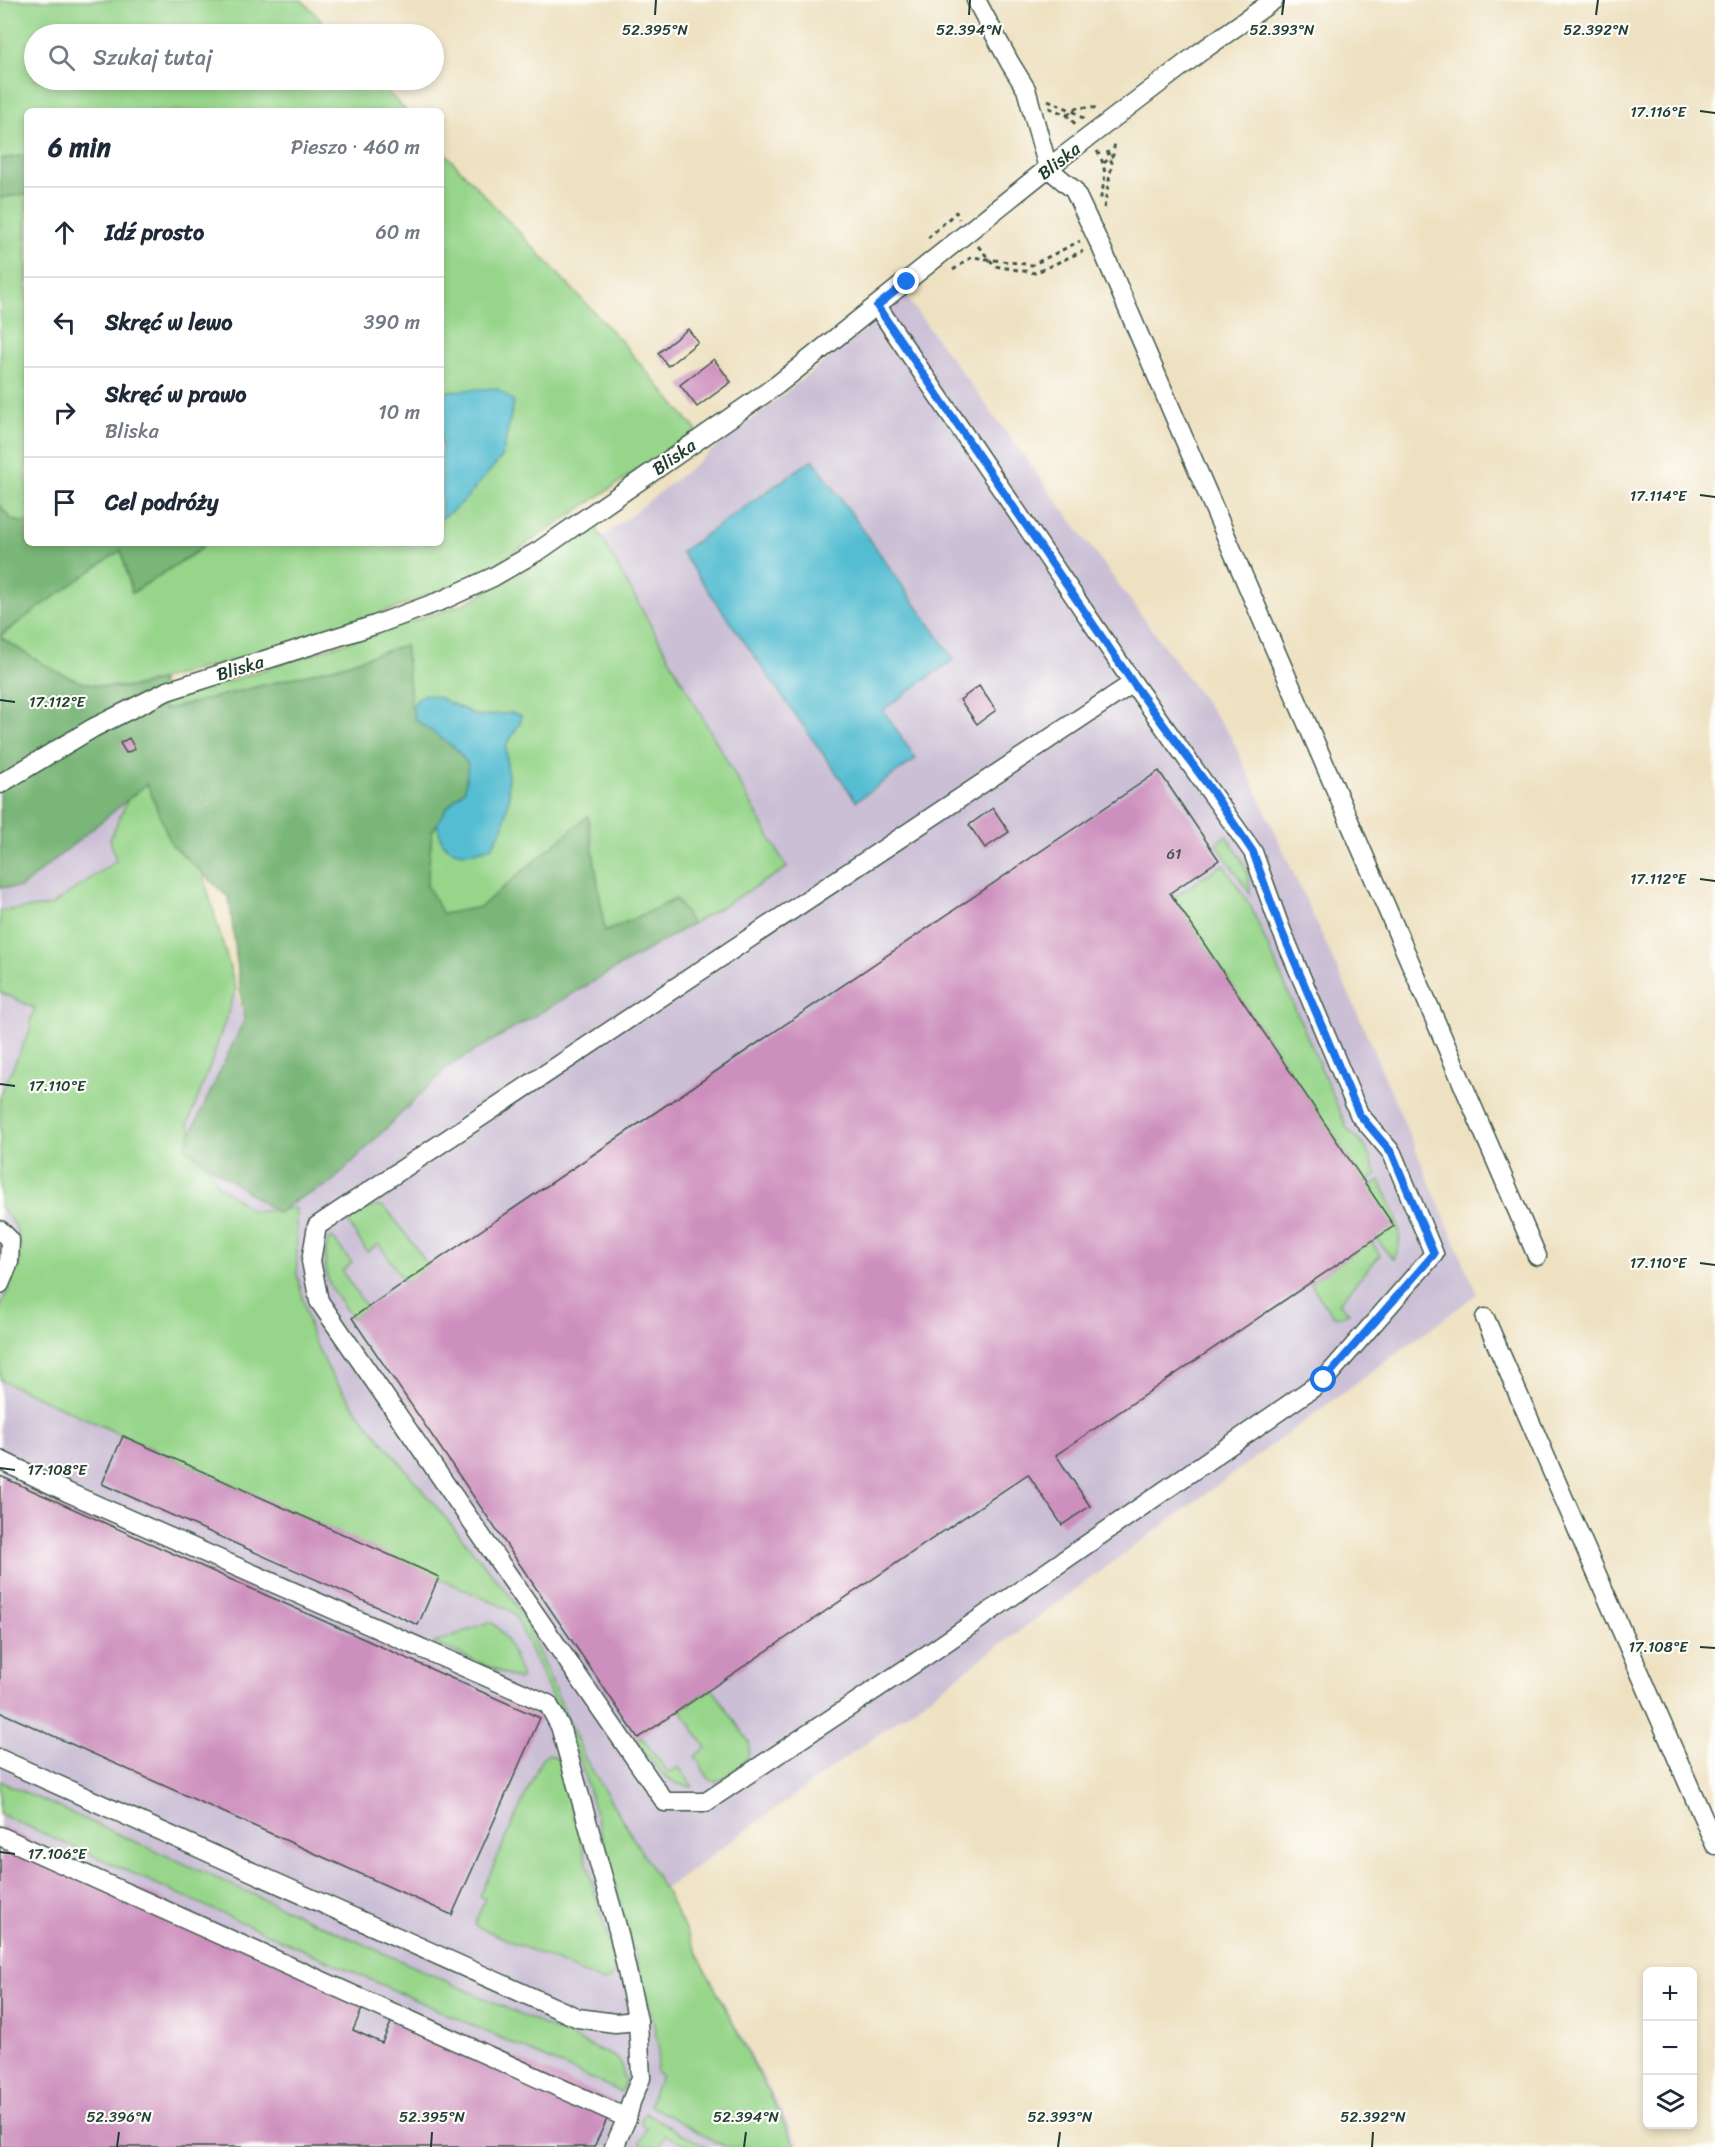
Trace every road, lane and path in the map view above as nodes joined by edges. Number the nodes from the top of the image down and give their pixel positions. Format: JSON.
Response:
{"nodes":[{"id":1,"x":976,"y":0,"type":"edge"},
{"id":2,"x":1274,"y":0,"type":"edge"},
{"id":3,"x":1026,"y":88,"type":"junction"},
{"id":4,"x":1101,"y":109,"type":"dead end"},
{"id":5,"x":1073,"y":111,"type":"junction"},
{"id":6,"x":1067,"y":115,"type":"junction"},
{"id":7,"x":1091,"y":124,"type":"dead end"},
{"id":8,"x":1082,"y":131,"type":"dead end"},
{"id":9,"x":1116,"y":135,"type":"dead end"},
{"id":10,"x":1093,"y":145,"type":"dead end"},
{"id":11,"x":1106,"y":147,"type":"dead end"},
{"id":12,"x":1110,"y":157,"type":"junction"},
{"id":13,"x":1104,"y":163,"type":"junction"},
{"id":14,"x":1048,"y":168,"type":"junction"},
{"id":15,"x":1099,"y":206,"type":"dead end"},
{"id":16,"x":1102,"y":214,"type":"dead end"},
{"id":17,"x":961,"y":222,"type":"dead end"},
{"id":18,"x":972,"y":240,"type":"dead end"},
{"id":19,"x":1093,"y":241,"type":"junction"},
{"id":20,"x":922,"y":244,"type":"dead end"},
{"id":21,"x":989,"y":259,"type":"junction"},
{"id":22,"x":948,"y":274,"type":"dead end"},
{"id":23,"x":877,"y":306,"type":"junction"},
{"id":24,"x":1133,"y":683,"type":"junction"},
{"id":25,"x":0,"y":784,"type":"edge"},
{"id":26,"x":0,"y":1230,"type":"edge"},
{"id":27,"x":1537,"y":1256,"type":"dead end"},
{"id":28,"x":0,"y":1284,"type":"edge"},
{"id":29,"x":1485,"y":1317,"type":"dead end"},
{"id":30,"x":0,"y":1460,"type":"edge"},
{"id":31,"x":0,"y":1759,"type":"edge"},
{"id":32,"x":0,"y":1836,"type":"edge"},
{"id":33,"x":1715,"y":1845,"type":"edge"},
{"id":34,"x":638,"y":2021,"type":"junction"},
{"id":35,"x":627,"y":2118,"type":"junction"},
{"id":36,"x":614,"y":2147,"type":"edge"}],
"edges":[{"from":1,"to":3,"type":"street"},
{"from":2,"to":14,"type":"street","name":"Bliska"},
{"from":3,"to":5,"type":"path"},
{"from":3,"to":6,"type":"path"},
{"from":3,"to":14,"type":"street"},
{"from":4,"to":5,"type":"path"},
{"from":5,"to":6,"type":"path"},
{"from":5,"to":7,"type":"path"},
{"from":6,"to":8,"type":"path"},
{"from":9,"to":12,"type":"path"},
{"from":10,"to":13,"type":"path"},
{"from":11,"to":12,"type":"path"},
{"from":12,"to":13,"type":"path"},
{"from":12,"to":16,"type":"path"},
{"from":13,"to":15,"type":"path"},
{"from":14,"to":19,"type":"street"},
{"from":14,"to":23,"type":"street","name":"Bliska"},
{"from":17,"to":20,"type":"path"},
{"from":18,"to":21,"type":"path"},
{"from":19,"to":21,"type":"path"},
{"from":19,"to":21,"type":"path"},
{"from":19,"to":27,"type":"street"},
{"from":21,"to":22,"type":"path"},
{"from":23,"to":24,"type":"street"},
{"from":23,"to":25,"type":"street","name":"Bliska"},
{"from":24,"to":24,"type":"street"},
{"from":26,"to":28,"type":"street"},
{"from":29,"to":33,"type":"street"},
{"from":30,"to":34,"type":"street"},
{"from":31,"to":34,"type":"street"},
{"from":32,"to":35,"type":"street"},
{"from":34,"to":35,"type":"street"},
{"from":35,"to":36,"type":"street"}]}
